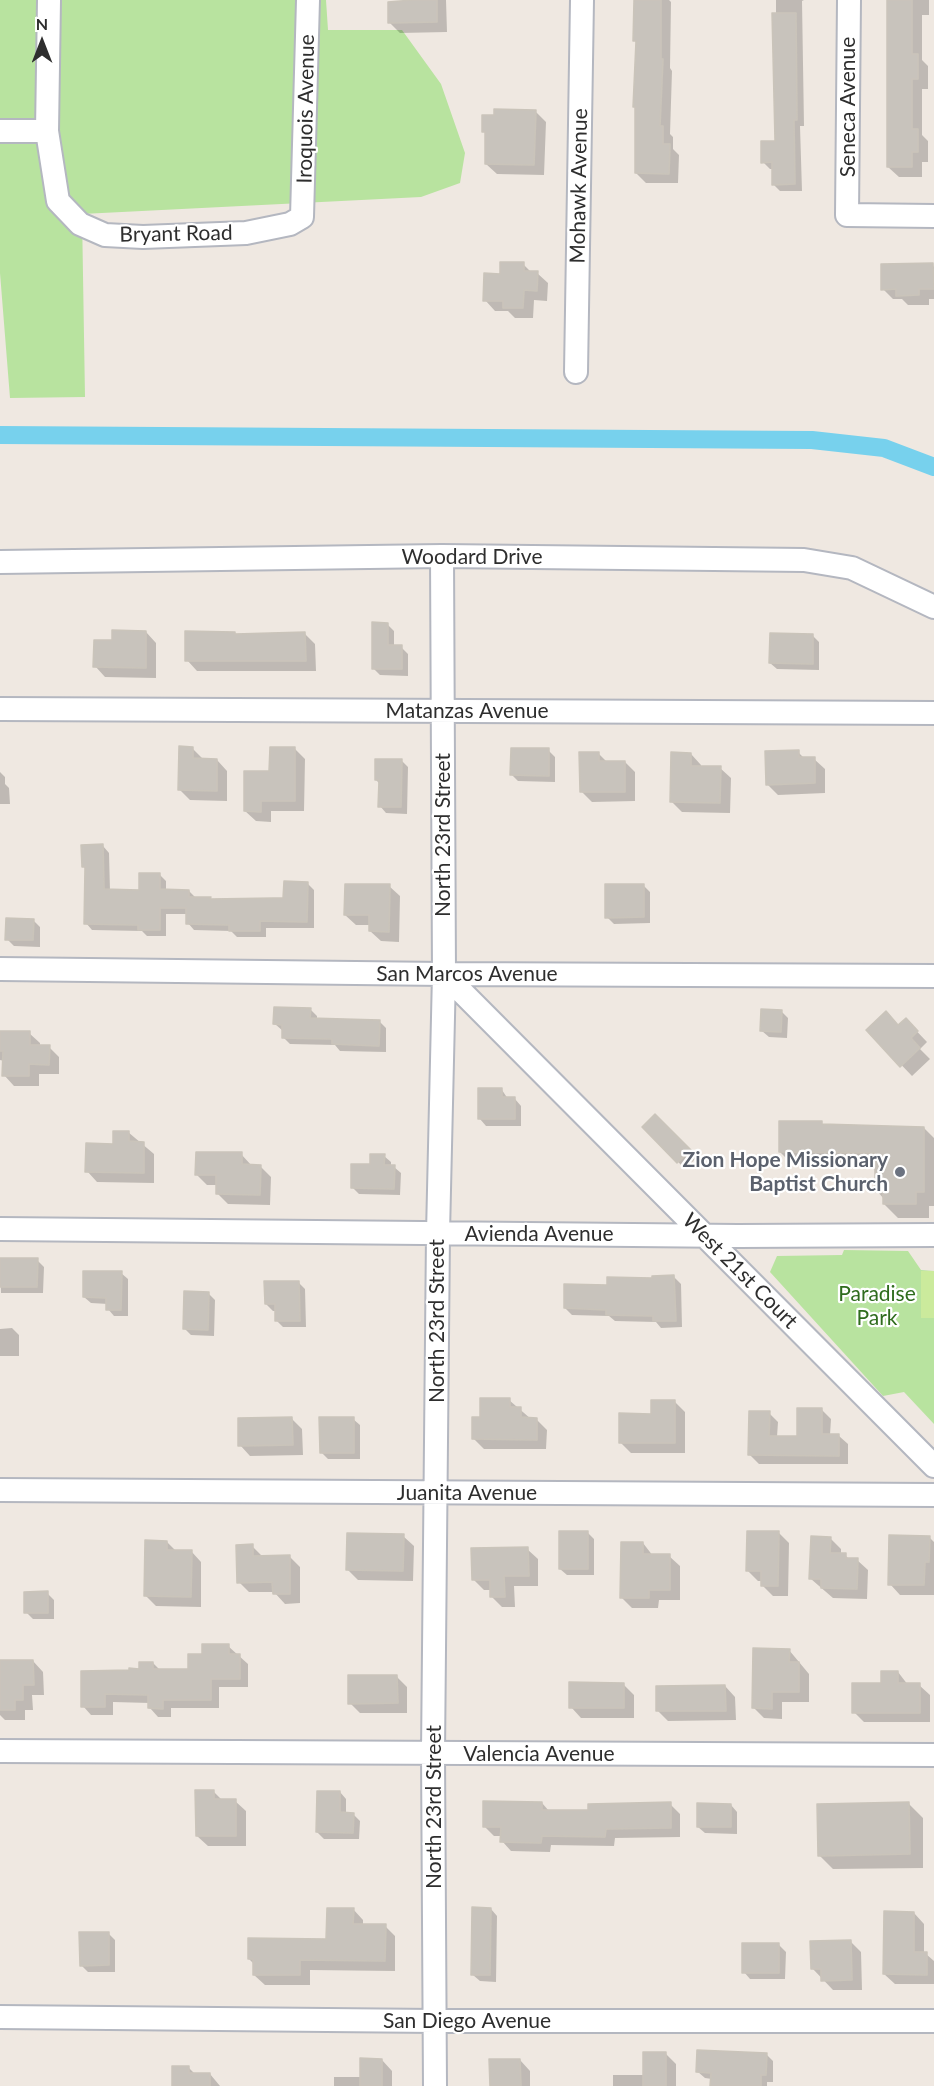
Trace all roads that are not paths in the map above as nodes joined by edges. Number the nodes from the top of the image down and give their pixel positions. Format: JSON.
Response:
{"nodes":[{"id":1,"x":49,"y":0,"type":"edge"},
{"id":2,"x":308,"y":0,"type":"edge"},
{"id":3,"x":582,"y":0,"type":"edge"},
{"id":4,"x":849,"y":0,"type":"edge"},
{"id":5,"x":0,"y":131,"type":"edge"},
{"id":6,"x":47,"y":131,"type":"junction"},
{"id":7,"x":934,"y":216,"type":"edge"},
{"id":8,"x":302,"y":217,"type":"joint"},
{"id":9,"x":576,"y":372,"type":"dead end"},
{"id":10,"x":442,"y":556,"type":"junction"},
{"id":11,"x":0,"y":562,"type":"edge"},
{"id":12,"x":934,"y":607,"type":"edge"},
{"id":13,"x":0,"y":710,"type":"edge"},
{"id":14,"x":442,"y":710,"type":"junction"},
{"id":15,"x":934,"y":713,"type":"edge"},
{"id":16,"x":0,"y":969,"type":"edge"},
{"id":17,"x":444,"y":974,"type":"junction"},
{"id":18,"x":934,"y":976,"type":"edge"},
{"id":19,"x":0,"y":1229,"type":"edge"},
{"id":20,"x":438,"y":1233,"type":"junction"},
{"id":21,"x":934,"y":1234,"type":"edge"},
{"id":22,"x":704,"y":1235,"type":"junction"},
{"id":23,"x":934,"y":1466,"type":"edge"},
{"id":24,"x":0,"y":1490,"type":"edge"},
{"id":25,"x":436,"y":1493,"type":"junction"},
{"id":26,"x":934,"y":1495,"type":"edge"},
{"id":27,"x":0,"y":1751,"type":"edge"},
{"id":28,"x":434,"y":1753,"type":"junction"},
{"id":29,"x":934,"y":1755,"type":"edge"},
{"id":30,"x":0,"y":2017,"type":"edge"},
{"id":31,"x":435,"y":2021,"type":"junction"},
{"id":32,"x":934,"y":2021,"type":"edge"},
{"id":33,"x":435,"y":2086,"type":"edge"}],
"edges":[{"from":1,"to":6,"type":"street","name":"Bryant Road"},
{"from":2,"to":8,"type":"street","name":"Iroquois Avenue"},
{"from":3,"to":9,"type":"street","name":"Mohawk Avenue"},
{"from":4,"to":7,"type":"street","name":"Seneca Avenue"},
{"from":5,"to":6,"type":"street"},
{"from":6,"to":8,"type":"street","name":"Bryant Road"},
{"from":10,"to":11,"type":"street","name":"Woodard Drive"},
{"from":10,"to":12,"type":"street","name":"Woodard Drive"},
{"from":10,"to":14,"type":"street","name":"North 23rd Street"},
{"from":13,"to":14,"type":"street","name":"Matanzas Avenue"},
{"from":14,"to":15,"type":"street","name":"Matanzas Avenue"},
{"from":14,"to":17,"type":"street","name":"North 23rd Street"},
{"from":16,"to":17,"type":"street","name":"San Marcos Avenue"},
{"from":17,"to":18,"type":"street","name":"San Marcos Avenue"},
{"from":17,"to":20,"type":"street","name":"North 23rd Street"},
{"from":17,"to":22,"type":"street","name":"West 21st Court"},
{"from":19,"to":20,"type":"street","name":"Avienda Avenue"},
{"from":20,"to":22,"type":"street","name":"Avienda Avenue"},
{"from":20,"to":25,"type":"street","name":"North 23rd Street"},
{"from":21,"to":22,"type":"street","name":"Avienda Avenue"},
{"from":22,"to":23,"type":"street","name":"West 21st Court"},
{"from":24,"to":25,"type":"street","name":"Juanita Avenue"},
{"from":25,"to":26,"type":"street","name":"Juanita Avenue"},
{"from":25,"to":28,"type":"street","name":"North 23rd Street"},
{"from":27,"to":28,"type":"street","name":"Valencia Avenue"},
{"from":28,"to":29,"type":"street","name":"Valencia Avenue"},
{"from":28,"to":31,"type":"street","name":"North 23rd Street"},
{"from":30,"to":31,"type":"street","name":"San Diego Avenue"},
{"from":31,"to":32,"type":"street","name":"San Diego Avenue"},
{"from":31,"to":33,"type":"street","name":"North 23rd Street"}]}
